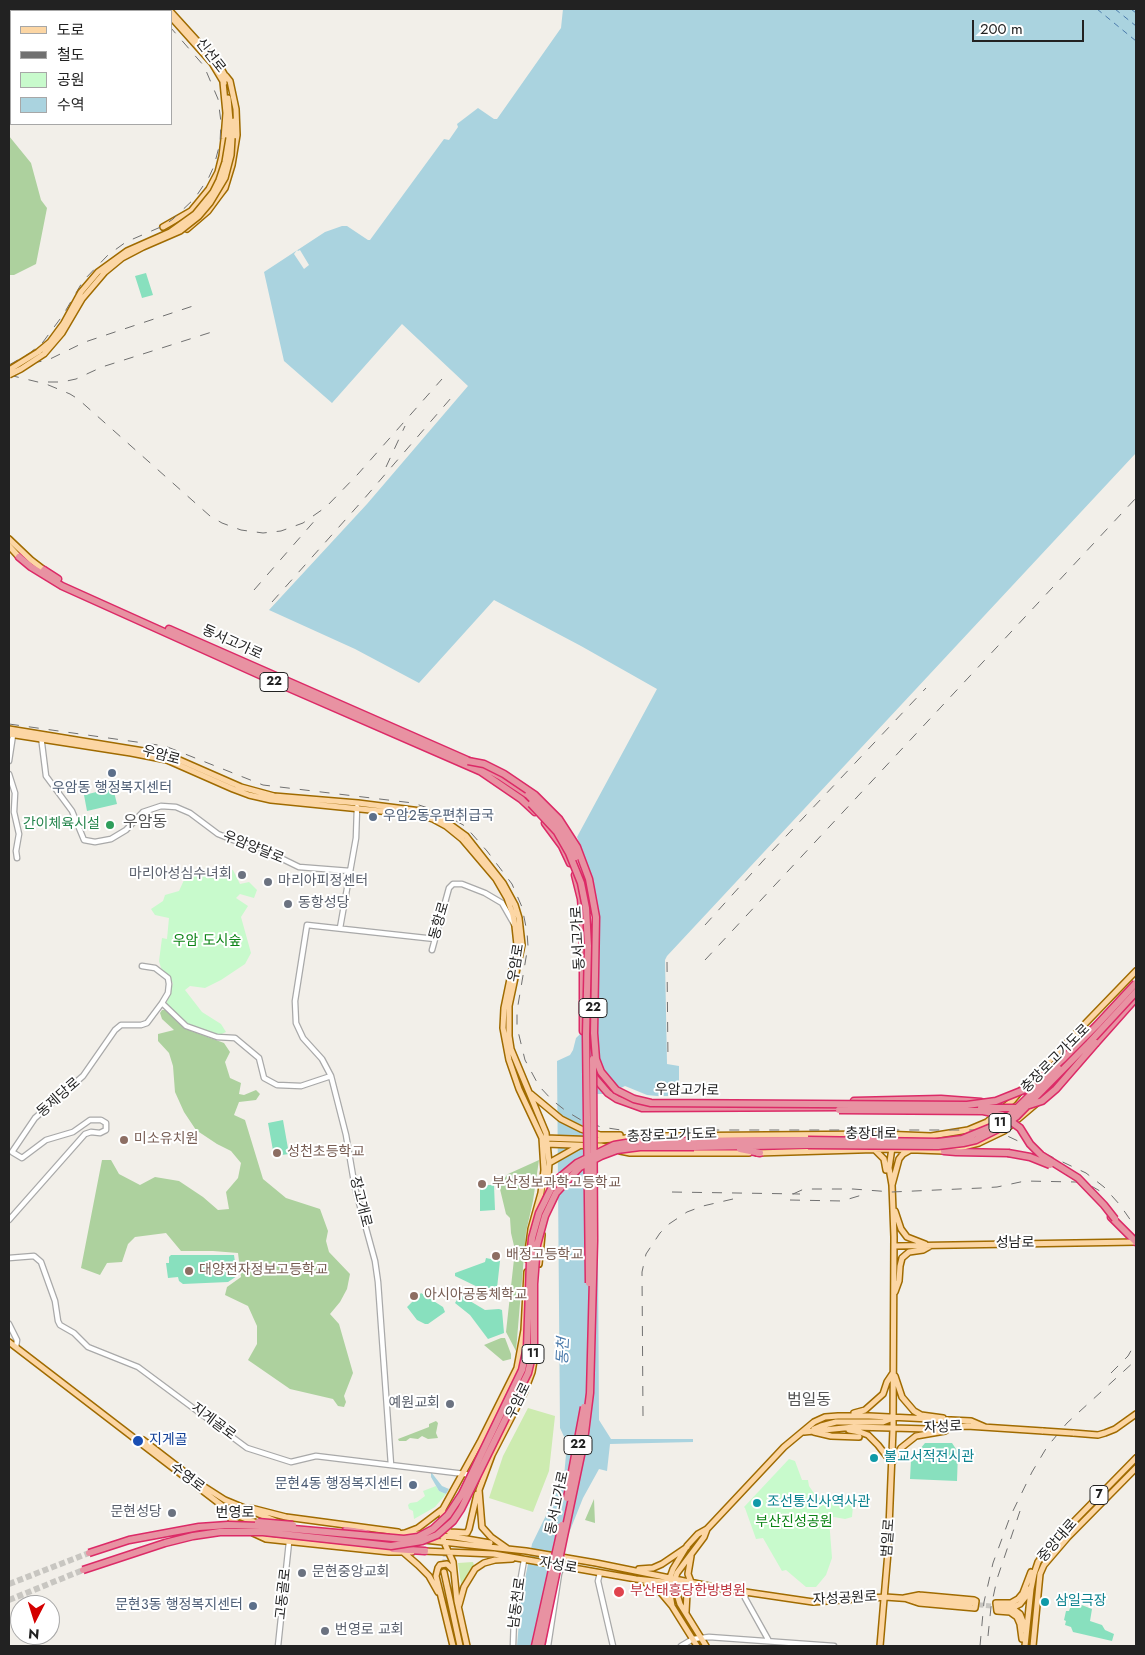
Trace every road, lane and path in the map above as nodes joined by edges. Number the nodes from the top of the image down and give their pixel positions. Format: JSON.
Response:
{"nodes":[{"id":1,"x":172,"y":13,"type":"edge"},
{"id":2,"x":172,"y":18,"type":"edge"},
{"id":3,"x":224,"y":79,"type":"junction"},
{"id":4,"x":230,"y":138,"type":"junction"},
{"id":5,"x":193,"y":208,"type":"junction"},
{"id":6,"x":163,"y":227,"type":"dead end"},
{"id":7,"x":9,"y":370,"type":"edge"},
{"id":8,"x":9,"y":375,"type":"edge"},
{"id":9,"x":9,"y":539,"type":"edge"},
{"id":10,"x":9,"y":546,"type":"edge"},
{"id":11,"x":19,"y":556,"type":"joint"},
{"id":12,"x":44,"y":570,"type":"joint"},
{"id":13,"x":9,"y":729,"type":"edge"},
{"id":14,"x":11,"y":734,"type":"edge"},
{"id":15,"x":41,"y":737,"type":"junction"},
{"id":16,"x":468,"y":760,"type":"junction"},
{"id":17,"x":9,"y":761,"type":"edge"},
{"id":18,"x":480,"y":771,"type":"junction"},
{"id":19,"x":9,"y":774,"type":"edge"},
{"id":20,"x":358,"y":806,"type":"junction"},
{"id":21,"x":17,"y":858,"type":"dead end"},
{"id":22,"x":350,"y":871,"type":"junction"},
{"id":23,"x":515,"y":926,"type":"junction"},
{"id":24,"x":340,"y":928,"type":"junction"},
{"id":25,"x":435,"y":939,"type":"junction"},
{"id":26,"x":432,"y":950,"type":"dead end"},
{"id":27,"x":142,"y":966,"type":"dead end"},
{"id":28,"x":1136,"y":971,"type":"edge"},
{"id":29,"x":1136,"y":983,"type":"edge"},
{"id":30,"x":1136,"y":992,"type":"edge"},
{"id":31,"x":1136,"y":999,"type":"edge"},
{"id":32,"x":162,"y":1003,"type":"junction"},
{"id":33,"x":1098,"y":1024,"type":"junction"},
{"id":34,"x":331,"y":1076,"type":"junction"},
{"id":35,"x":1022,"y":1089,"type":"junction"},
{"id":36,"x":529,"y":1092,"type":"junction"},
{"id":37,"x":815,"y":1106,"type":"junction"},
{"id":38,"x":881,"y":1134,"type":"junction"},
{"id":39,"x":900,"y":1135,"type":"junction"},
{"id":40,"x":760,"y":1136,"type":"junction"},
{"id":41,"x":600,"y":1140,"type":"junction"},
{"id":42,"x":712,"y":1140,"type":"junction"},
{"id":43,"x":545,"y":1141,"type":"junction"},
{"id":44,"x":557,"y":1141,"type":"junction"},
{"id":45,"x":808,"y":1143,"type":"junction"},
{"id":46,"x":694,"y":1144,"type":"junction"},
{"id":47,"x":581,"y":1145,"type":"junction"},
{"id":48,"x":726,"y":1146,"type":"junction"},
{"id":49,"x":874,"y":1150,"type":"junction"},
{"id":50,"x":883,"y":1150,"type":"junction"},
{"id":51,"x":891,"y":1150,"type":"junction"},
{"id":52,"x":910,"y":1150,"type":"junction"},
{"id":53,"x":944,"y":1150,"type":"junction"},
{"id":54,"x":760,"y":1153,"type":"junction"},
{"id":55,"x":549,"y":1163,"type":"junction"},
{"id":56,"x":890,"y":1177,"type":"junction"},
{"id":57,"x":892,"y":1185,"type":"junction"},
{"id":58,"x":893,"y":1207,"type":"junction"},
{"id":59,"x":9,"y":1220,"type":"edge"},
{"id":60,"x":1120,"y":1226,"type":"junction"},
{"id":61,"x":1136,"y":1242,"type":"edge"},
{"id":62,"x":930,"y":1245,"type":"junction"},
{"id":63,"x":894,"y":1246,"type":"junction"},
{"id":64,"x":9,"y":1258,"type":"edge"},
{"id":65,"x":894,"y":1294,"type":"junction"},
{"id":66,"x":9,"y":1324,"type":"edge"},
{"id":67,"x":9,"y":1337,"type":"edge"},
{"id":68,"x":9,"y":1342,"type":"edge"},
{"id":69,"x":17,"y":1346,"type":"junction"},
{"id":70,"x":894,"y":1373,"type":"junction"},
{"id":71,"x":509,"y":1384,"type":"junction"},
{"id":72,"x":524,"y":1393,"type":"junction"},
{"id":73,"x":508,"y":1408,"type":"junction"},
{"id":74,"x":1136,"y":1414,"type":"edge"},
{"id":75,"x":848,"y":1416,"type":"junction"},
{"id":76,"x":894,"y":1418,"type":"junction"},
{"id":77,"x":947,"y":1420,"type":"junction"},
{"id":78,"x":967,"y":1426,"type":"junction"},
{"id":79,"x":985,"y":1426,"type":"junction"},
{"id":80,"x":839,"y":1428,"type":"junction"},
{"id":81,"x":894,"y":1429,"type":"junction"},
{"id":82,"x":811,"y":1431,"type":"junction"},
{"id":83,"x":804,"y":1432,"type":"junction"},
{"id":84,"x":859,"y":1437,"type":"dead end"},
{"id":85,"x":1136,"y":1458,"type":"edge"},
{"id":86,"x":892,"y":1464,"type":"junction"},
{"id":87,"x":391,"y":1465,"type":"junction"},
{"id":88,"x":1136,"y":1468,"type":"edge"},
{"id":89,"x":463,"y":1473,"type":"junction"},
{"id":90,"x":475,"y":1475,"type":"junction"},
{"id":91,"x":484,"y":1476,"type":"junction"},
{"id":92,"x":479,"y":1490,"type":"junction"},
{"id":93,"x":225,"y":1500,"type":"junction"},
{"id":94,"x":443,"y":1509,"type":"junction"},
{"id":95,"x":251,"y":1511,"type":"junction"},
{"id":96,"x":232,"y":1516,"type":"junction"},
{"id":97,"x":454,"y":1516,"type":"dead end"},
{"id":98,"x":228,"y":1525,"type":"junction"},
{"id":99,"x":441,"y":1525,"type":"junction"},
{"id":100,"x":707,"y":1529,"type":"junction"},
{"id":101,"x":220,"y":1532,"type":"junction"},
{"id":102,"x":405,"y":1533,"type":"junction"},
{"id":103,"x":392,"y":1535,"type":"junction"},
{"id":104,"x":442,"y":1536,"type":"junction"},
{"id":105,"x":384,"y":1538,"type":"joint"},
{"id":106,"x":329,"y":1539,"type":"joint"},
{"id":107,"x":424,"y":1540,"type":"junction"},
{"id":108,"x":289,"y":1542,"type":"junction"},
{"id":109,"x":444,"y":1542,"type":"junction"},
{"id":110,"x":687,"y":1546,"type":"junction"},
{"id":111,"x":506,"y":1548,"type":"junction"},
{"id":112,"x":1048,"y":1548,"type":"junction"},
{"id":113,"x":399,"y":1551,"type":"junction"},
{"id":114,"x":425,"y":1551,"type":"junction"},
{"id":115,"x":448,"y":1552,"type":"junction"},
{"id":116,"x":89,"y":1553,"type":"tunnel mouth"},
{"id":117,"x":691,"y":1555,"type":"junction"},
{"id":118,"x":516,"y":1558,"type":"junction"},
{"id":119,"x":527,"y":1560,"type":"junction"},
{"id":120,"x":561,"y":1566,"type":"junction"},
{"id":121,"x":628,"y":1569,"type":"junction"},
{"id":122,"x":83,"y":1570,"type":"tunnel mouth"},
{"id":123,"x":444,"y":1572,"type":"tunnel mouth"},
{"id":124,"x":1031,"y":1572,"type":"junction"},
{"id":125,"x":454,"y":1573,"type":"junction"},
{"id":126,"x":600,"y":1573,"type":"junction"},
{"id":127,"x":636,"y":1579,"type":"junction"},
{"id":128,"x":668,"y":1580,"type":"junction"},
{"id":129,"x":675,"y":1582,"type":"junction"},
{"id":130,"x":691,"y":1584,"type":"junction"},
{"id":131,"x":746,"y":1592,"type":"junction"},
{"id":132,"x":884,"y":1597,"type":"junction"},
{"id":133,"x":904,"y":1598,"type":"junction"},
{"id":134,"x":441,"y":1599,"type":"junction"},
{"id":135,"x":971,"y":1604,"type":"tunnel mouth"},
{"id":136,"x":672,"y":1606,"type":"junction"},
{"id":137,"x":1000,"y":1607,"type":"tunnel mouth"},
{"id":138,"x":458,"y":1608,"type":"junction"},
{"id":139,"x":1012,"y":1608,"type":"junction"},
{"id":140,"x":686,"y":1615,"type":"junction"},
{"id":141,"x":701,"y":1638,"type":"junction"},
{"id":142,"x":692,"y":1639,"type":"junction"},
{"id":143,"x":1022,"y":1639,"type":"junction"},
{"id":144,"x":769,"y":1641,"type":"junction"},
{"id":145,"x":278,"y":1646,"type":"edge"},
{"id":146,"x":453,"y":1646,"type":"edge"},
{"id":147,"x":460,"y":1646,"type":"edge"},
{"id":148,"x":466,"y":1646,"type":"edge"},
{"id":149,"x":513,"y":1646,"type":"edge"},
{"id":150,"x":535,"y":1646,"type":"edge"},
{"id":151,"x":541,"y":1646,"type":"edge"},
{"id":152,"x":548,"y":1646,"type":"edge"},
{"id":153,"x":613,"y":1646,"type":"edge"},
{"id":154,"x":681,"y":1646,"type":"edge"},
{"id":155,"x":697,"y":1646,"type":"edge"},
{"id":156,"x":706,"y":1646,"type":"edge"},
{"id":157,"x":834,"y":1646,"type":"edge"},
{"id":158,"x":880,"y":1646,"type":"edge"},
{"id":159,"x":1024,"y":1646,"type":"edge"},
{"id":160,"x":1034,"y":1646,"type":"edge"}],
"edges":[{"from":1,"to":3,"type":"main road","name":"신선로"},
{"from":2,"to":3,"type":"main road","name":"신선로"},
{"from":3,"to":4,"type":"main road","name":"신선로"},
{"from":3,"to":5,"type":"main road"},
{"from":3,"to":5,"type":"main road"},
{"from":4,"to":7,"type":"main road","bridge":true},
{"from":4,"to":8,"type":"main road","bridge":true},
{"from":5,"to":6,"type":"main road"},
{"from":9,"to":12,"type":"main road","name":"동서고가로","number":"22"},
{"from":10,"to":11,"type":"main road","name":"동서고가로","number":"22"},
{"from":11,"to":18,"type":"highway","name":"동서고가로","number":"22"},
{"from":12,"to":16,"type":"highway","name":"동서고가로","number":"22"},
{"from":13,"to":15,"type":"main road","name":"우암로"},
{"from":14,"to":15,"type":"main road","name":"우암로"},
{"from":14,"to":17,"type":"street"},
{"from":15,"to":20,"type":"main road","name":"우암로"},
{"from":15,"to":22,"type":"street","name":"우암양달로"},
{"from":16,"to":37,"type":"highway","name":"우암고가로","bridge":true},
{"from":16,"to":151,"type":"highway","name":"동서고가로","number":"22","bridge":true},
{"from":18,"to":37,"type":"highway","name":"우암고가로","bridge":true},
{"from":18,"to":150,"type":"highway","name":"동서고가로","number":"22","bridge":true},
{"from":19,"to":21,"type":"street"},
{"from":20,"to":22,"type":"street"},
{"from":20,"to":23,"type":"main road","name":"우암로"},
{"from":20,"to":36,"type":"main road","name":"우암로"},
{"from":22,"to":24,"type":"street"},
{"from":23,"to":25,"type":"street","name":"동항로"},
{"from":23,"to":43,"type":"main road","name":"우암로"},
{"from":24,"to":25,"type":"street","name":"장고개로"},
{"from":24,"to":34,"type":"street","name":"장고개로"},
{"from":25,"to":26,"type":"street","name":"동항로"},
{"from":27,"to":32,"type":"street","name":"동제당로"},
{"from":28,"to":35,"type":"main road","name":"충장대로"},
{"from":29,"to":33,"type":"highway","name":"충장로고가도로","number":"11","bridge":true},
{"from":30,"to":45,"type":"highway","name":"충장로고가도로","number":"11","bridge":true},
{"from":31,"to":37,"type":"highway","name":"우암고가로","bridge":true},
{"from":31,"to":53,"type":"main road","name":"충장대로"},
{"from":32,"to":34,"type":"street"},
{"from":32,"to":59,"type":"street","name":"동제당로"},
{"from":33,"to":37,"type":"highway","name":"우암고가로","bridge":true},
{"from":33,"to":45,"type":"highway","name":"충장로고가도로","number":"11","bridge":true},
{"from":34,"to":87,"type":"street","name":"장고개로"},
{"from":35,"to":37,"type":"highway","bridge":true},
{"from":35,"to":39,"type":"main road","name":"충장대로"},
{"from":36,"to":41,"type":"main road","bridge":true},
{"from":36,"to":43,"type":"main road","name":"우암로"},
{"from":37,"to":60,"type":"highway","bridge":true},
{"from":38,"to":39,"type":"main road","name":"충장대로"},
{"from":38,"to":40,"type":"main road","name":"충장대로"},
{"from":38,"to":50,"type":"main road"},
{"from":39,"to":51,"type":"main road"},
{"from":40,"to":41,"type":"main road","name":"충장대로"},
{"from":40,"to":42,"type":"highway"},
{"from":41,"to":44,"type":"main road","name":"충장대로","bridge":true},
{"from":41,"to":47,"type":"main road","name":"충장대로","bridge":true},
{"from":41,"to":54,"type":"main road","name":"충장대로"},
{"from":42,"to":45,"type":"highway","name":"충장로고가도로","number":"11"},
{"from":42,"to":46,"type":"highway","name":"충장로고가도로","number":"11"},
{"from":43,"to":44,"type":"main road","name":"충장대로"},
{"from":43,"to":55,"type":"main road","name":"우암로"},
{"from":43,"to":71,"type":"main road","name":"우암로"},
{"from":44,"to":47,"type":"main road","name":"충장대로"},
{"from":45,"to":48,"type":"highway","name":"충장로고가도로","number":"11"},
{"from":46,"to":48,"type":"highway","name":"충장로고가도로","number":"11"},
{"from":46,"to":105,"type":"highway","name":"충장로고가도로","number":"11","bridge":true},
{"from":46,"to":106,"type":"highway","name":"충장로고가도로","number":"11","bridge":true},
{"from":47,"to":55,"type":"main road"},
{"from":48,"to":54,"type":"highway"},
{"from":49,"to":50,"type":"main road","name":"충장대로"},
{"from":49,"to":54,"type":"main road","name":"충장대로"},
{"from":49,"to":56,"type":"main road"},
{"from":50,"to":51,"type":"main road","name":"충장대로"},
{"from":51,"to":52,"type":"main road","name":"충장대로"},
{"from":51,"to":56,"type":"main road"},
{"from":52,"to":53,"type":"main road","name":"충장대로"},
{"from":52,"to":57,"type":"main road"},
{"from":53,"to":60,"type":"highway","bridge":true},
{"from":55,"to":72,"type":"main road","name":"우암로"},
{"from":56,"to":57,"type":"main road"},
{"from":57,"to":58,"type":"main road"},
{"from":58,"to":62,"type":"main road"},
{"from":58,"to":63,"type":"main road"},
{"from":60,"to":61,"type":"highway"},
{"from":61,"to":62,"type":"main road","name":"성남로"},
{"from":62,"to":63,"type":"main road","name":"성남로"},
{"from":62,"to":65,"type":"main road"},
{"from":63,"to":65,"type":"main road"},
{"from":64,"to":87,"type":"street","name":"지게골로"},
{"from":65,"to":70,"type":"main road","name":"범일로"},
{"from":66,"to":69,"type":"street"},
{"from":67,"to":69,"type":"main road","name":"수영로"},
{"from":68,"to":69,"type":"main road","name":"수영로"},
{"from":69,"to":93,"type":"main road","name":"수영로"},
{"from":69,"to":96,"type":"main road","name":"수영로"},
{"from":70,"to":75,"type":"main road"},
{"from":70,"to":76,"type":"main road","name":"범일로"},
{"from":70,"to":77,"type":"main road"},
{"from":71,"to":73,"type":"main road"},
{"from":71,"to":89,"type":"main road","name":"우암로"},
{"from":72,"to":73,"type":"main road"},
{"from":72,"to":91,"type":"main road","name":"우암로"},
{"from":73,"to":90,"type":"main road","name":"우암로"},
{"from":74,"to":79,"type":"main road","name":"자성로","bridge":true},
{"from":75,"to":76,"type":"main road","name":"자성로"},
{"from":75,"to":83,"type":"main road","name":"자성로"},
{"from":76,"to":77,"type":"main road","name":"자성로"},
{"from":76,"to":81,"type":"main road","name":"범일로"},
{"from":76,"to":82,"type":"main road","name":"자성로"},
{"from":77,"to":79,"type":"main road","name":"자성로"},
{"from":78,"to":79,"type":"main road","name":"자성로"},
{"from":78,"to":81,"type":"main road","name":"자성로"},
{"from":78,"to":86,"type":"main road"},
{"from":80,"to":81,"type":"main road","name":"자성로"},
{"from":80,"to":82,"type":"main road","name":"자성로"},
{"from":80,"to":86,"type":"main road"},
{"from":81,"to":86,"type":"main road","name":"범일로"},
{"from":82,"to":83,"type":"main road","name":"자성로"},
{"from":82,"to":84,"type":"main road"},
{"from":83,"to":100,"type":"main road","name":"자성로"},
{"from":85,"to":112,"type":"main road","name":"중앙대로","number":"7"},
{"from":86,"to":132,"type":"main road","name":"범일로"},
{"from":87,"to":89,"type":"street","name":"지게골로"},
{"from":88,"to":160,"type":"main road","name":"중앙대로","number":"7"},
{"from":89,"to":90,"type":"street","name":"지게골로"},
{"from":89,"to":94,"type":"main road","name":"우암로"},
{"from":90,"to":91,"type":"street","name":"지게골로"},
{"from":90,"to":97,"type":"main road","name":"우암로"},
{"from":91,"to":92,"type":"main road","name":"우암로"},
{"from":92,"to":99,"type":"main road"},
{"from":92,"to":111,"type":"main road","name":"우암로"},
{"from":93,"to":95,"type":"main road","name":"수영로"},
{"from":93,"to":102,"type":"main road","name":"수영로"},
{"from":94,"to":99,"type":"main road"},
{"from":94,"to":102,"type":"main road"},
{"from":95,"to":96,"type":"main road"},
{"from":95,"to":107,"type":"main road","name":"수영로"},
{"from":96,"to":108,"type":"main road"},
{"from":96,"to":114,"type":"main road"},
{"from":98,"to":103,"type":"highway","bridge":true},
{"from":98,"to":105,"type":"highway","name":"번영로","number":"11","bridge":true},
{"from":98,"to":116,"type":"highway","name":"번영로","number":"11","bridge":true},
{"from":99,"to":104,"type":"main road"},
{"from":100,"to":110,"type":"main road","name":"자성로"},
{"from":100,"to":117,"type":"main road","name":"자성로"},
{"from":101,"to":106,"type":"highway","name":"번영로","number":"11","bridge":true},
{"from":101,"to":113,"type":"highway","bridge":true},
{"from":101,"to":122,"type":"highway","name":"번영로","number":"11","bridge":true},
{"from":102,"to":103,"type":"main road"},
{"from":102,"to":104,"type":"main road","name":"수영로"},
{"from":103,"to":107,"type":"main road"},
{"from":104,"to":109,"type":"main road"},
{"from":104,"to":111,"type":"main road","name":"수영로"},
{"from":107,"to":109,"type":"main road","name":"자성로"},
{"from":108,"to":113,"type":"main road"},
{"from":108,"to":145,"type":"street","name":"고동골로"},
{"from":109,"to":111,"type":"main road","name":"자성로"},
{"from":109,"to":115,"type":"main road"},
{"from":110,"to":121,"type":"main road"},
{"from":110,"to":128,"type":"main road","name":"자성로"},
{"from":111,"to":121,"type":"main road","name":"자성로"},
{"from":112,"to":124,"type":"main road"},
{"from":112,"to":159,"type":"main road","name":"중앙대로","number":"7"},
{"from":113,"to":114,"type":"highway"},
{"from":113,"to":134,"type":"main road"},
{"from":114,"to":115,"type":"main road","name":"자성로"},
{"from":115,"to":118,"type":"main road","name":"자성로"},
{"from":115,"to":125,"type":"main road"},
{"from":117,"to":129,"type":"main road","name":"자성로"},
{"from":117,"to":130,"type":"main road"},
{"from":118,"to":119,"type":"main road","name":"자성로"},
{"from":118,"to":138,"type":"main road"},
{"from":119,"to":120,"type":"main road","name":"자성로"},
{"from":119,"to":149,"type":"street","name":"남동천로"},
{"from":120,"to":126,"type":"main road","name":"자성로"},
{"from":120,"to":152,"type":"street"},
{"from":121,"to":128,"type":"main road","name":"자성로"},
{"from":123,"to":147,"type":"main road"},
{"from":124,"to":139,"type":"main road"},
{"from":124,"to":143,"type":"main road"},
{"from":125,"to":134,"type":"main road"},
{"from":125,"to":138,"type":"main road"},
{"from":126,"to":127,"type":"main road","name":"자성로"},
{"from":126,"to":153,"type":"street"},
{"from":127,"to":128,"type":"main road","name":"자성로"},
{"from":127,"to":136,"type":"main road"},
{"from":128,"to":129,"type":"main road","name":"자성로"},
{"from":128,"to":136,"type":"main road"},
{"from":129,"to":130,"type":"main road","name":"자성공원로"},
{"from":129,"to":140,"type":"main road"},
{"from":130,"to":131,"type":"main road","name":"자성공원로"},
{"from":130,"to":140,"type":"main road"},
{"from":131,"to":132,"type":"main road","name":"자성공원로"},
{"from":131,"to":144,"type":"street"},
{"from":132,"to":133,"type":"main road","name":"자성공원로"},
{"from":132,"to":158,"type":"main road","name":"범일로"},
{"from":133,"to":133,"type":"main road"},
{"from":133,"to":135,"type":"main road"},
{"from":134,"to":146,"type":"main road"},
{"from":136,"to":142,"type":"main road"},
{"from":137,"to":139,"type":"main road"},
{"from":138,"to":148,"type":"main road"},
{"from":139,"to":143,"type":"main road"},
{"from":140,"to":141,"type":"main road"},
{"from":141,"to":142,"type":"street"},
{"from":141,"to":144,"type":"street"},
{"from":141,"to":156,"type":"main road"},
{"from":142,"to":154,"type":"street"},
{"from":142,"to":155,"type":"main road"},
{"from":143,"to":159,"type":"main road"},
{"from":144,"to":157,"type":"street"}]}
